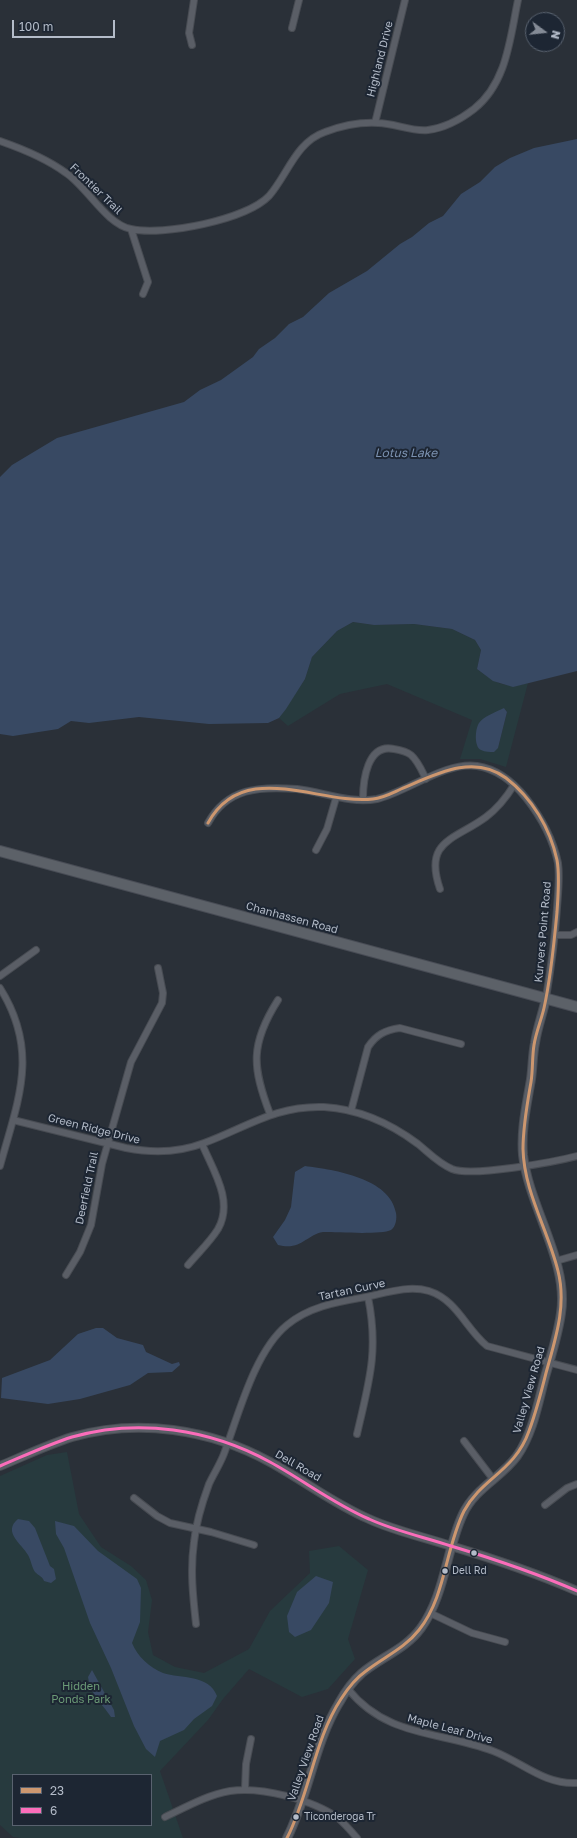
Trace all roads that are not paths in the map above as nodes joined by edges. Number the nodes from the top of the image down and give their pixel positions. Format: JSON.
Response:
{"nodes":[{"id":1,"x":194,"y":0,"type":"edge"},
{"id":2,"x":299,"y":0,"type":"edge"},
{"id":3,"x":405,"y":0,"type":"edge"},
{"id":4,"x":518,"y":0,"type":"edge"},
{"id":5,"x":292,"y":28,"type":"dead end"},
{"id":6,"x":192,"y":45,"type":"dead end"},
{"id":7,"x":375,"y":123,"type":"junction"},
{"id":8,"x":0,"y":141,"type":"edge"},
{"id":9,"x":131,"y":229,"type":"junction"},
{"id":10,"x":143,"y":294,"type":"dead end"},
{"id":11,"x":426,"y":779,"type":"junction"},
{"id":12,"x":514,"y":785,"type":"junction"},
{"id":13,"x":336,"y":798,"type":"junction"},
{"id":14,"x":363,"y":799,"type":"junction"},
{"id":15,"x":208,"y":823,"type":"dead end"},
{"id":16,"x":316,"y":850,"type":"dead end"},
{"id":17,"x":0,"y":851,"type":"edge"},
{"id":18,"x":440,"y":889,"type":"dead end"},
{"id":19,"x":577,"y":932,"type":"edge"},
{"id":20,"x":555,"y":935,"type":"junction"},
{"id":21,"x":36,"y":950,"type":"dead end"},
{"id":22,"x":158,"y":968,"type":"dead end"},
{"id":23,"x":0,"y":976,"type":"edge"},
{"id":24,"x":0,"y":988,"type":"edge"},
{"id":25,"x":546,"y":998,"type":"junction"},
{"id":26,"x":278,"y":1000,"type":"dead end"},
{"id":27,"x":577,"y":1007,"type":"edge"},
{"id":28,"x":461,"y":1044,"type":"dead end"},
{"id":29,"x":351,"y":1111,"type":"junction"},
{"id":30,"x":270,"y":1114,"type":"junction"},
{"id":31,"x":13,"y":1120,"type":"junction"},
{"id":32,"x":107,"y":1144,"type":"junction"},
{"id":33,"x":202,"y":1144,"type":"junction"},
{"id":34,"x":577,"y":1156,"type":"edge"},
{"id":35,"x":525,"y":1165,"type":"junction"},
{"id":36,"x":0,"y":1166,"type":"edge"},
{"id":37,"x":577,"y":1255,"type":"edge"},
{"id":38,"x":556,"y":1261,"type":"junction"},
{"id":39,"x":188,"y":1265,"type":"dead end"},
{"id":40,"x":66,"y":1275,"type":"dead end"},
{"id":41,"x":368,"y":1297,"type":"junction"},
{"id":42,"x":549,"y":1363,"type":"junction"},
{"id":43,"x":577,"y":1370,"type":"edge"},
{"id":44,"x":357,"y":1434,"type":"dead end"},
{"id":45,"x":464,"y":1441,"type":"dead end"},
{"id":46,"x":228,"y":1443,"type":"junction"},
{"id":47,"x":0,"y":1466,"type":"edge"},
{"id":48,"x":493,"y":1479,"type":"junction"},
{"id":49,"x":577,"y":1484,"type":"edge"},
{"id":50,"x":134,"y":1498,"type":"dead end"},
{"id":51,"x":545,"y":1505,"type":"dead end"},
{"id":52,"x":196,"y":1529,"type":"junction"},
{"id":53,"x":254,"y":1546,"type":"dead end"},
{"id":54,"x":452,"y":1546,"type":"junction"},
{"id":55,"x":577,"y":1591,"type":"edge"},
{"id":56,"x":430,"y":1613,"type":"junction"},
{"id":57,"x":196,"y":1624,"type":"dead end"},
{"id":58,"x":505,"y":1642,"type":"dead end"},
{"id":59,"x":348,"y":1689,"type":"junction"},
{"id":60,"x":251,"y":1739,"type":"dead end"},
{"id":61,"x":577,"y":1783,"type":"edge"},
{"id":62,"x":245,"y":1790,"type":"junction"},
{"id":63,"x":303,"y":1800,"type":"junction"},
{"id":64,"x":165,"y":1817,"type":"dead end"},
{"id":65,"x":287,"y":1838,"type":"edge"},
{"id":66,"x":357,"y":1838,"type":"edge"}],
"edges":[{"from":1,"to":6,"type":"street"},
{"from":2,"to":5,"type":"street"},
{"from":3,"to":7,"type":"street","name":"Highland Drive"},
{"from":4,"to":7,"type":"street","name":"Frontier Trail"},
{"from":7,"to":9,"type":"street","name":"Frontier Trail"},
{"from":8,"to":9,"type":"street","name":"Frontier Trail"},
{"from":9,"to":10,"type":"street"},
{"from":11,"to":12,"type":"street","name":"Kurvers Point Road"},
{"from":11,"to":14,"type":"street","name":"Kurvers Point Road"},
{"from":11,"to":14,"type":"street"},
{"from":12,"to":18,"type":"street"},
{"from":12,"to":20,"type":"street","name":"Kurvers Point Road"},
{"from":13,"to":14,"type":"street","name":"Kurvers Point Road"},
{"from":13,"to":15,"type":"street","name":"Kurvers Point Road"},
{"from":13,"to":16,"type":"street"},
{"from":17,"to":25,"type":"main road","name":"Chanhassen Road"},
{"from":19,"to":20,"type":"street"},
{"from":20,"to":25,"type":"street","name":"Kurvers Point Road"},
{"from":21,"to":23,"type":"street"},
{"from":22,"to":32,"type":"street","name":"Deerfield Trail"},
{"from":24,"to":31,"type":"street"},
{"from":25,"to":27,"type":"main road","name":"Chanhassen Road"},
{"from":25,"to":35,"type":"street","name":"Valley View Road"},
{"from":26,"to":30,"type":"street"},
{"from":28,"to":29,"type":"street"},
{"from":29,"to":30,"type":"street","name":"Green Ridge Drive"},
{"from":29,"to":35,"type":"street","name":"Green Ridge Drive"},
{"from":30,"to":33,"type":"street","name":"Green Ridge Drive"},
{"from":31,"to":32,"type":"street","name":"Green Ridge Drive"},
{"from":31,"to":36,"type":"street"},
{"from":32,"to":33,"type":"street","name":"Green Ridge Drive"},
{"from":32,"to":40,"type":"street","name":"Deerfield Trail"},
{"from":33,"to":39,"type":"street"},
{"from":34,"to":35,"type":"street","name":"Green Ridge Drive"},
{"from":35,"to":38,"type":"street","name":"Valley View Road"},
{"from":37,"to":38,"type":"street"},
{"from":38,"to":42,"type":"street","name":"Valley View Road"},
{"from":41,"to":42,"type":"street","name":"Tartan Curve"},
{"from":41,"to":44,"type":"street"},
{"from":41,"to":46,"type":"street","name":"Tartan Curve"},
{"from":42,"to":43,"type":"street","name":"Tartan Curve"},
{"from":42,"to":48,"type":"street","name":"Valley View Road"},
{"from":45,"to":48,"type":"street"},
{"from":46,"to":47,"type":"street","name":"Dell Road"},
{"from":46,"to":52,"type":"street","name":"Tartan Curve"},
{"from":46,"to":54,"type":"street","name":"Dell Road"},
{"from":48,"to":54,"type":"street","name":"Valley View Road"},
{"from":49,"to":51,"type":"street"},
{"from":50,"to":52,"type":"street"},
{"from":52,"to":53,"type":"street"},
{"from":52,"to":57,"type":"street","name":"Tartan Curve"},
{"from":54,"to":55,"type":"street","name":"Dell Road"},
{"from":54,"to":56,"type":"street","name":"Valley View Road"},
{"from":56,"to":58,"type":"street"},
{"from":56,"to":59,"type":"street","name":"Valley View Road"},
{"from":59,"to":61,"type":"street","name":"Maple Leaf Drive"},
{"from":59,"to":63,"type":"street","name":"Valley View Road"},
{"from":60,"to":62,"type":"street"},
{"from":62,"to":63,"type":"street"},
{"from":62,"to":64,"type":"street"},
{"from":63,"to":65,"type":"street","name":"Valley View Road"},
{"from":63,"to":66,"type":"street"}]}
